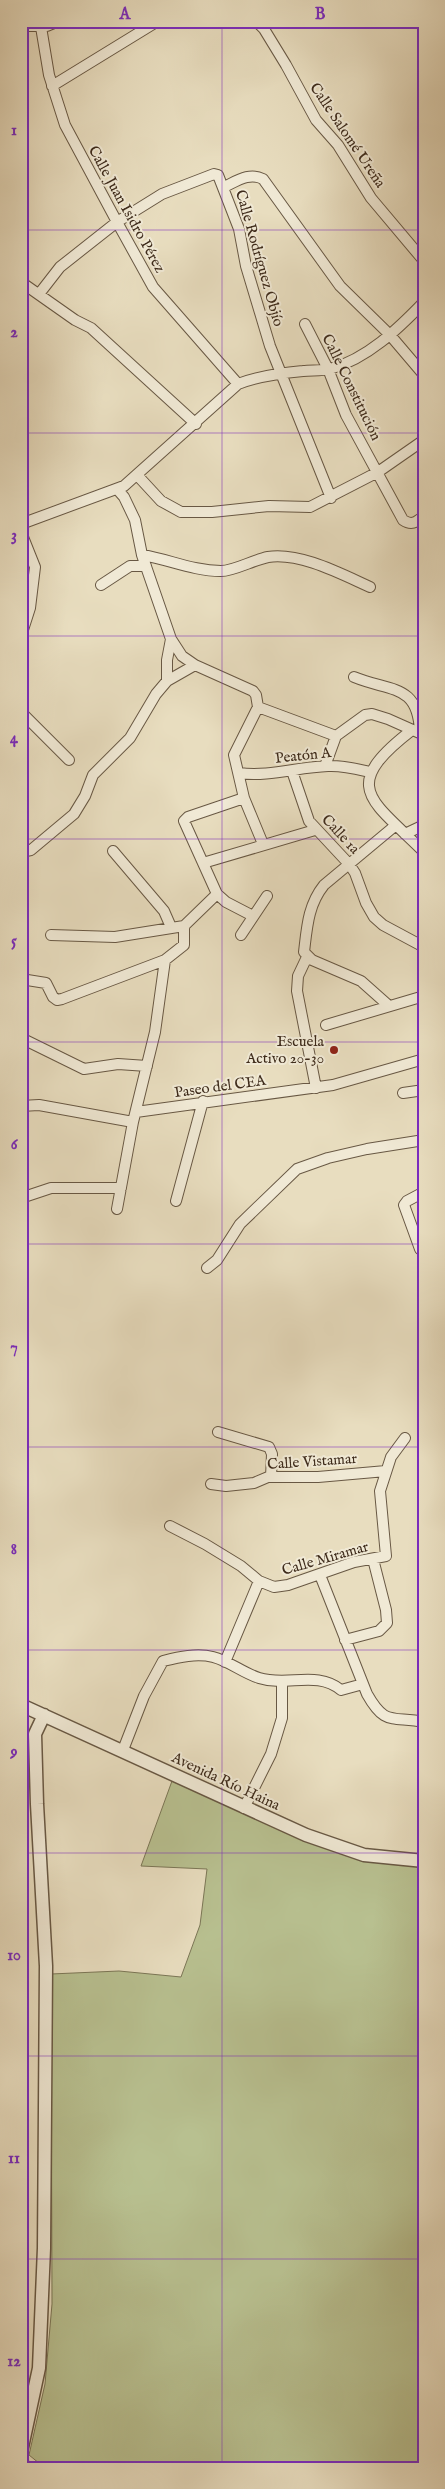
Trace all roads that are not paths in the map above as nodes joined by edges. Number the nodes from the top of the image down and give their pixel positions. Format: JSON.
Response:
{"nodes":[{"id":1,"x":59,"y":21,"type":"edge"},
{"id":2,"x":256,"y":21,"type":"edge"},
{"id":3,"x":151,"y":22,"type":"edge"},
{"id":4,"x":40,"y":23,"type":"edge"},
{"id":5,"x":21,"y":26,"type":"edge"},
{"id":6,"x":52,"y":86,"type":"junction"},
{"id":7,"x":224,"y":187,"type":"junction"},
{"id":8,"x":117,"y":222,"type":"junction"},
{"id":9,"x":424,"y":261,"type":"edge"},
{"id":10,"x":21,"y":282,"type":"edge"},
{"id":11,"x":39,"y":294,"type":"junction"},
{"id":12,"x":424,"y":302,"type":"edge"},
{"id":13,"x":305,"y":324,"type":"dead end"},
{"id":14,"x":390,"y":335,"type":"junction"},
{"id":15,"x":328,"y":369,"type":"junction"},
{"id":16,"x":283,"y":374,"type":"junction"},
{"id":17,"x":424,"y":375,"type":"edge"},
{"id":18,"x":238,"y":384,"type":"junction"},
{"id":19,"x":196,"y":424,"type":"junction"},
{"id":20,"x":424,"y":440,"type":"edge"},
{"id":21,"x":378,"y":472,"type":"junction"},
{"id":22,"x":137,"y":474,"type":"junction"},
{"id":23,"x":117,"y":489,"type":"junction"},
{"id":24,"x":331,"y":498,"type":"junction"},
{"id":25,"x":424,"y":516,"type":"edge"},
{"id":26,"x":21,"y":524,"type":"edge"},
{"id":27,"x":21,"y":532,"type":"edge"},
{"id":28,"x":142,"y":555,"type":"junction"},
{"id":29,"x":146,"y":566,"type":"junction"},
{"id":30,"x":101,"y":585,"type":"dead end"},
{"id":31,"x":370,"y":587,"type":"dead end"},
{"id":32,"x":21,"y":636,"type":"edge"},
{"id":33,"x":171,"y":639,"type":"junction"},
{"id":34,"x":194,"y":665,"type":"junction"},
{"id":35,"x":354,"y":677,"type":"dead end"},
{"id":36,"x":167,"y":681,"type":"junction"},
{"id":37,"x":258,"y":707,"type":"junction"},
{"id":38,"x":21,"y":712,"type":"edge"},
{"id":39,"x":419,"y":732,"type":"edge"},
{"id":40,"x":336,"y":736,"type":"junction"},
{"id":41,"x":69,"y":760,"type":"dead end"},
{"id":42,"x":325,"y":766,"type":"junction"},
{"id":43,"x":292,"y":771,"type":"junction"},
{"id":44,"x":370,"y":772,"type":"junction"},
{"id":45,"x":239,"y":773,"type":"junction"},
{"id":46,"x":244,"y":798,"type":"junction"},
{"id":47,"x":396,"y":825,"type":"junction"},
{"id":48,"x":424,"y":825,"type":"edge"},
{"id":49,"x":315,"y":830,"type":"junction"},
{"id":50,"x":405,"y":834,"type":"junction"},
{"id":51,"x":263,"y":844,"type":"junction"},
{"id":52,"x":113,"y":851,"type":"dead end"},
{"id":53,"x":21,"y":852,"type":"edge"},
{"id":54,"x":424,"y":852,"type":"edge"},
{"id":55,"x":203,"y":863,"type":"junction"},
{"id":56,"x":349,"y":864,"type":"junction"},
{"id":57,"x":217,"y":894,"type":"junction"},
{"id":58,"x":267,"y":896,"type":"dead end"},
{"id":59,"x":253,"y":916,"type":"junction"},
{"id":60,"x":184,"y":926,"type":"junction"},
{"id":61,"x":171,"y":927,"type":"junction"},
{"id":62,"x":51,"y":935,"type":"dead end"},
{"id":63,"x":241,"y":935,"type":"dead end"},
{"id":64,"x":424,"y":947,"type":"edge"},
{"id":65,"x":307,"y":957,"type":"junction"},
{"id":66,"x":165,"y":960,"type":"junction"},
{"id":67,"x":21,"y":979,"type":"edge"},
{"id":68,"x":424,"y":996,"type":"edge"},
{"id":69,"x":388,"y":1005,"type":"junction"},
{"id":70,"x":326,"y":1025,"type":"dead end"},
{"id":71,"x":21,"y":1038,"type":"edge"},
{"id":72,"x":424,"y":1059,"type":"edge"},
{"id":73,"x":147,"y":1066,"type":"junction"},
{"id":74,"x":316,"y":1088,"type":"junction"},
{"id":75,"x":424,"y":1090,"type":"edge"},
{"id":76,"x":402,"y":1093,"type":"dead end"},
{"id":77,"x":203,"y":1101,"type":"junction"},
{"id":78,"x":21,"y":1106,"type":"edge"},
{"id":79,"x":135,"y":1117,"type":"junction"},
{"id":80,"x":424,"y":1140,"type":"edge"},
{"id":81,"x":121,"y":1188,"type":"junction"},
{"id":82,"x":424,"y":1192,"type":"edge"},
{"id":83,"x":21,"y":1198,"type":"edge"},
{"id":84,"x":176,"y":1201,"type":"dead end"},
{"id":85,"x":117,"y":1210,"type":"dead end"},
{"id":86,"x":424,"y":1248,"type":"edge"},
{"id":87,"x":207,"y":1268,"type":"dead end"},
{"id":88,"x":218,"y":1432,"type":"dead end"},
{"id":89,"x":405,"y":1438,"type":"dead end"},
{"id":90,"x":386,"y":1471,"type":"junction"},
{"id":91,"x":272,"y":1478,"type":"junction"},
{"id":92,"x":211,"y":1484,"type":"dead end"},
{"id":93,"x":170,"y":1526,"type":"dead end"},
{"id":94,"x":373,"y":1559,"type":"junction"},
{"id":95,"x":320,"y":1575,"type":"junction"},
{"id":96,"x":259,"y":1581,"type":"junction"},
{"id":97,"x":345,"y":1640,"type":"junction"},
{"id":98,"x":225,"y":1662,"type":"junction"},
{"id":99,"x":282,"y":1682,"type":"junction"},
{"id":100,"x":363,"y":1684,"type":"junction"},
{"id":101,"x":21,"y":1705,"type":"edge"},
{"id":102,"x":44,"y":1715,"type":"junction"},
{"id":103,"x":424,"y":1722,"type":"edge"},
{"id":104,"x":123,"y":1750,"type":"junction"},
{"id":105,"x":244,"y":1808,"type":"junction"},
{"id":106,"x":424,"y":1861,"type":"edge"},
{"id":107,"x":21,"y":2452,"type":"edge"},
{"id":108,"x":21,"y":2462,"type":"edge"},
{"id":109,"x":29,"y":2468,"type":"edge"}],
"edges":[{"from":1,"to":4,"type":"street"},
{"from":2,"to":9,"type":"street","name":"Calle Salomé Ureña"},
{"from":3,"to":6,"type":"street"},
{"from":4,"to":5,"type":"street"},
{"from":4,"to":6,"type":"street","name":"Calle Juan Isidro Pérez"},
{"from":6,"to":8,"type":"street","name":"Calle Juan Isidro Pérez"},
{"from":7,"to":8,"type":"street","name":"Calle Rodríguez Objío"},
{"from":7,"to":14,"type":"street"},
{"from":7,"to":16,"type":"street","name":"Calle Rodríguez Objío"},
{"from":8,"to":11,"type":"street","name":"Calle Rodríguez Objío"},
{"from":8,"to":18,"type":"street","name":"Calle Juan Isidro Pérez"},
{"from":10,"to":11,"type":"street"},
{"from":11,"to":19,"type":"street"},
{"from":12,"to":14,"type":"street"},
{"from":13,"to":15,"type":"street","name":"Calle Constitución"},
{"from":14,"to":15,"type":"street"},
{"from":14,"to":17,"type":"street"},
{"from":15,"to":16,"type":"street"},
{"from":15,"to":21,"type":"street","name":"Calle Constitución"},
{"from":16,"to":18,"type":"street"},
{"from":16,"to":24,"type":"street","name":"Calle Rodríguez Objío"},
{"from":18,"to":19,"type":"street"},
{"from":19,"to":22,"type":"street"},
{"from":20,"to":21,"type":"street"},
{"from":21,"to":24,"type":"street"},
{"from":21,"to":25,"type":"street","name":"Calle Constitución"},
{"from":22,"to":23,"type":"street"},
{"from":22,"to":24,"type":"street"},
{"from":23,"to":26,"type":"street"},
{"from":23,"to":28,"type":"street"},
{"from":27,"to":32,"type":"street"},
{"from":28,"to":29,"type":"street"},
{"from":28,"to":31,"type":"street"},
{"from":29,"to":30,"type":"street"},
{"from":29,"to":33,"type":"street"},
{"from":33,"to":34,"type":"street"},
{"from":33,"to":36,"type":"street"},
{"from":34,"to":36,"type":"street"},
{"from":34,"to":37,"type":"street"},
{"from":35,"to":39,"type":"street"},
{"from":36,"to":53,"type":"street"},
{"from":37,"to":40,"type":"street"},
{"from":37,"to":45,"type":"street"},
{"from":38,"to":41,"type":"street"},
{"from":39,"to":40,"type":"street"},
{"from":39,"to":44,"type":"street"},
{"from":40,"to":42,"type":"street"},
{"from":42,"to":43,"type":"street","name":"Peatón A"},
{"from":42,"to":44,"type":"street","name":"Peatón A"},
{"from":43,"to":45,"type":"street","name":"Peatón A"},
{"from":43,"to":49,"type":"street","name":"Calle 1a"},
{"from":44,"to":47,"type":"street"},
{"from":45,"to":46,"type":"street"},
{"from":46,"to":51,"type":"street"},
{"from":46,"to":55,"type":"street"},
{"from":47,"to":50,"type":"street"},
{"from":47,"to":56,"type":"street"},
{"from":48,"to":50,"type":"street"},
{"from":49,"to":51,"type":"street"},
{"from":49,"to":56,"type":"street","name":"Calle 1a"},
{"from":50,"to":54,"type":"street"},
{"from":51,"to":55,"type":"street"},
{"from":52,"to":61,"type":"street"},
{"from":55,"to":57,"type":"street"},
{"from":56,"to":64,"type":"street","name":"Calle 1a"},
{"from":56,"to":65,"type":"street"},
{"from":57,"to":59,"type":"street"},
{"from":57,"to":60,"type":"street"},
{"from":58,"to":59,"type":"street"},
{"from":59,"to":63,"type":"street"},
{"from":60,"to":61,"type":"street"},
{"from":60,"to":66,"type":"street"},
{"from":61,"to":62,"type":"street"},
{"from":65,"to":69,"type":"street"},
{"from":65,"to":74,"type":"street"},
{"from":66,"to":67,"type":"street"},
{"from":66,"to":73,"type":"street"},
{"from":68,"to":69,"type":"street"},
{"from":69,"to":70,"type":"street"},
{"from":71,"to":73,"type":"street"},
{"from":72,"to":74,"type":"street","name":"Paseo del CEA"},
{"from":73,"to":79,"type":"street"},
{"from":74,"to":77,"type":"street","name":"Paseo del CEA"},
{"from":75,"to":76,"type":"street"},
{"from":77,"to":79,"type":"street","name":"Paseo del CEA"},
{"from":77,"to":84,"type":"street"},
{"from":78,"to":79,"type":"street","name":"Paseo del CEA"},
{"from":79,"to":81,"type":"street"},
{"from":80,"to":87,"type":"street"},
{"from":81,"to":83,"type":"street"},
{"from":81,"to":85,"type":"street"},
{"from":82,"to":86,"type":"street"},
{"from":88,"to":91,"type":"street"},
{"from":89,"to":90,"type":"street"},
{"from":90,"to":91,"type":"street","name":"Calle Vistamar"},
{"from":90,"to":94,"type":"street","name":"Calle Miramar"},
{"from":91,"to":92,"type":"street","name":"Calle Vistamar"},
{"from":93,"to":96,"type":"street","name":"Calle Miramar"},
{"from":94,"to":95,"type":"street","name":"Calle Miramar"},
{"from":94,"to":97,"type":"street"},
{"from":95,"to":96,"type":"street","name":"Calle Miramar"},
{"from":95,"to":97,"type":"street"},
{"from":96,"to":98,"type":"street"},
{"from":97,"to":100,"type":"street"},
{"from":98,"to":99,"type":"street"},
{"from":98,"to":104,"type":"street"},
{"from":99,"to":100,"type":"street"},
{"from":99,"to":105,"type":"street"},
{"from":100,"to":103,"type":"street"},
{"from":101,"to":102,"type":"street","name":"Avenida Río Haina"},
{"from":102,"to":104,"type":"street","name":"Avenida Río Haina"},
{"from":102,"to":107,"type":"street"},
{"from":104,"to":105,"type":"street","name":"Avenida Río Haina"},
{"from":105,"to":106,"type":"street","name":"Avenida Río Haina"},
{"from":108,"to":109,"type":"street"}]}
